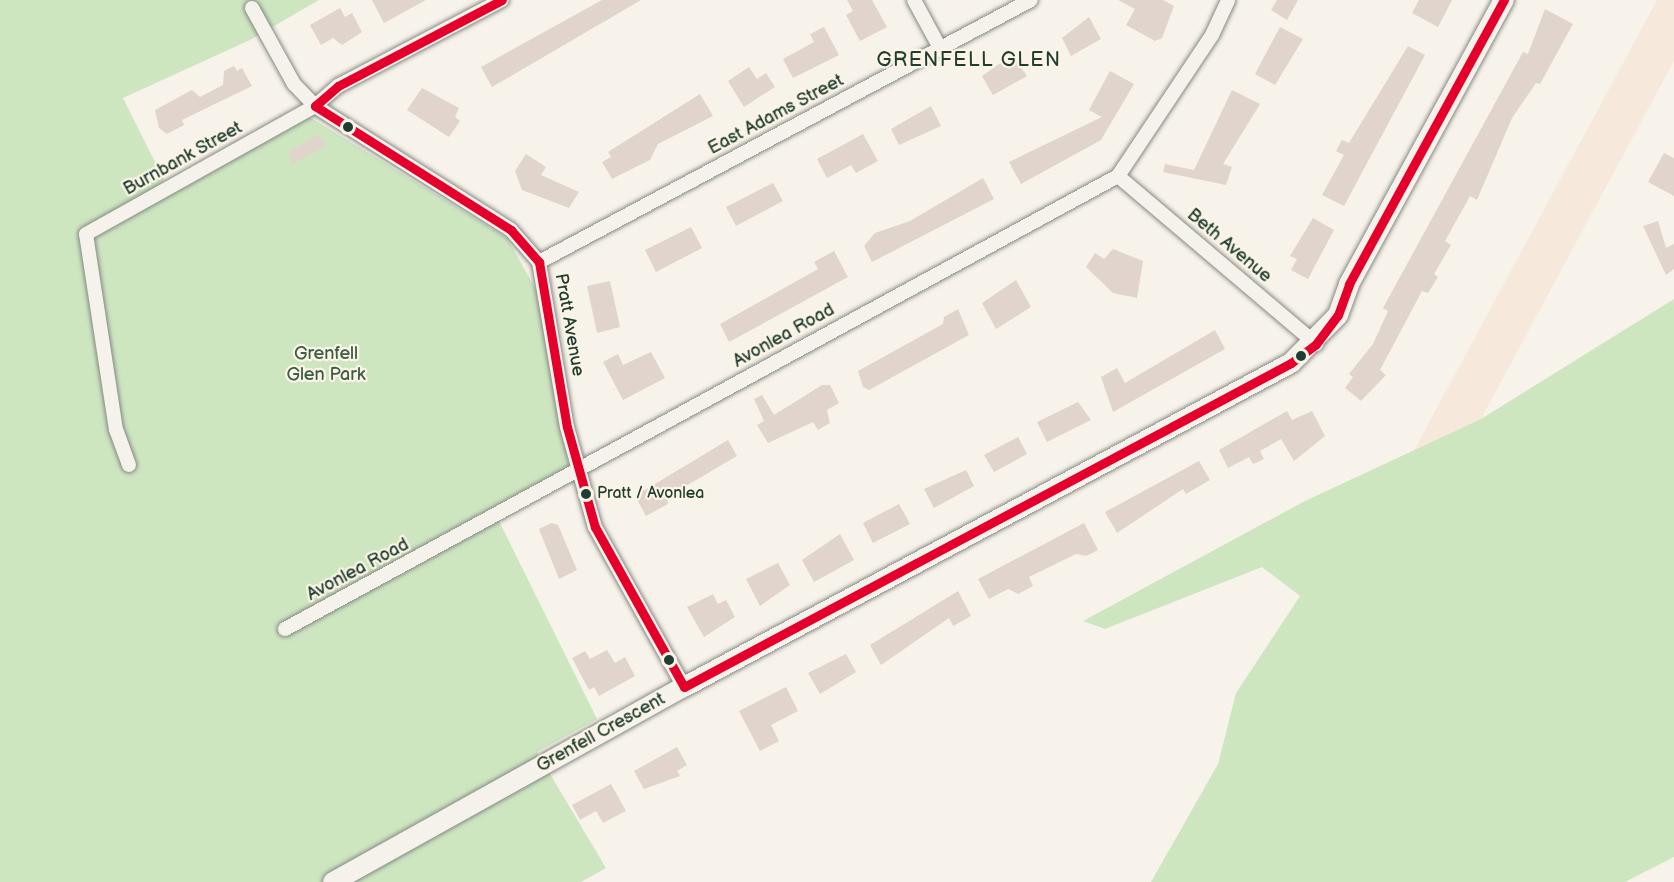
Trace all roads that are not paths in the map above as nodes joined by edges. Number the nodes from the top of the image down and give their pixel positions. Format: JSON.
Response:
{"nodes":[{"id":1,"x":502,"y":0,"type":"edge"},
{"id":2,"x":914,"y":0,"type":"edge"},
{"id":3,"x":1031,"y":0,"type":"edge"},
{"id":4,"x":1228,"y":0,"type":"edge"},
{"id":5,"x":1504,"y":0,"type":"edge"},
{"id":6,"x":252,"y":8,"type":"dead end"},
{"id":7,"x":940,"y":48,"type":"junction"},
{"id":8,"x":315,"y":106,"type":"junction"},
{"id":9,"x":1118,"y":176,"type":"junction"},
{"id":10,"x":539,"y":262,"type":"junction"},
{"id":11,"x":1316,"y":344,"type":"junction"},
{"id":12,"x":129,"y":465,"type":"dead end"},
{"id":13,"x":578,"y":472,"type":"junction"},
{"id":14,"x":285,"y":629,"type":"dead end"},
{"id":15,"x":684,"y":687,"type":"junction"},
{"id":16,"x":333,"y":882,"type":"edge"}],
"edges":[{"from":1,"to":8,"type":"street","name":"Burnbank Street"},
{"from":2,"to":7,"type":"street"},
{"from":3,"to":7,"type":"street","name":"East Adams Street"},
{"from":4,"to":9,"type":"street","name":"Avonlea Road"},
{"from":5,"to":11,"type":"street","name":"Grenfell Crescent"},
{"from":6,"to":8,"type":"street","name":"Pratt Avenue"},
{"from":7,"to":10,"type":"street","name":"East Adams Street"},
{"from":8,"to":10,"type":"street","name":"Pratt Avenue"},
{"from":8,"to":12,"type":"street","name":"Burnbank Street"},
{"from":9,"to":11,"type":"street","name":"Beth Avenue"},
{"from":9,"to":13,"type":"street","name":"Avonlea Road"},
{"from":10,"to":13,"type":"street","name":"Pratt Avenue"},
{"from":11,"to":15,"type":"street","name":"Grenfell Crescent"},
{"from":13,"to":14,"type":"street","name":"Avonlea Road"},
{"from":13,"to":15,"type":"street","name":"Pratt Avenue"},
{"from":15,"to":16,"type":"street","name":"Grenfell Crescent"}]}
